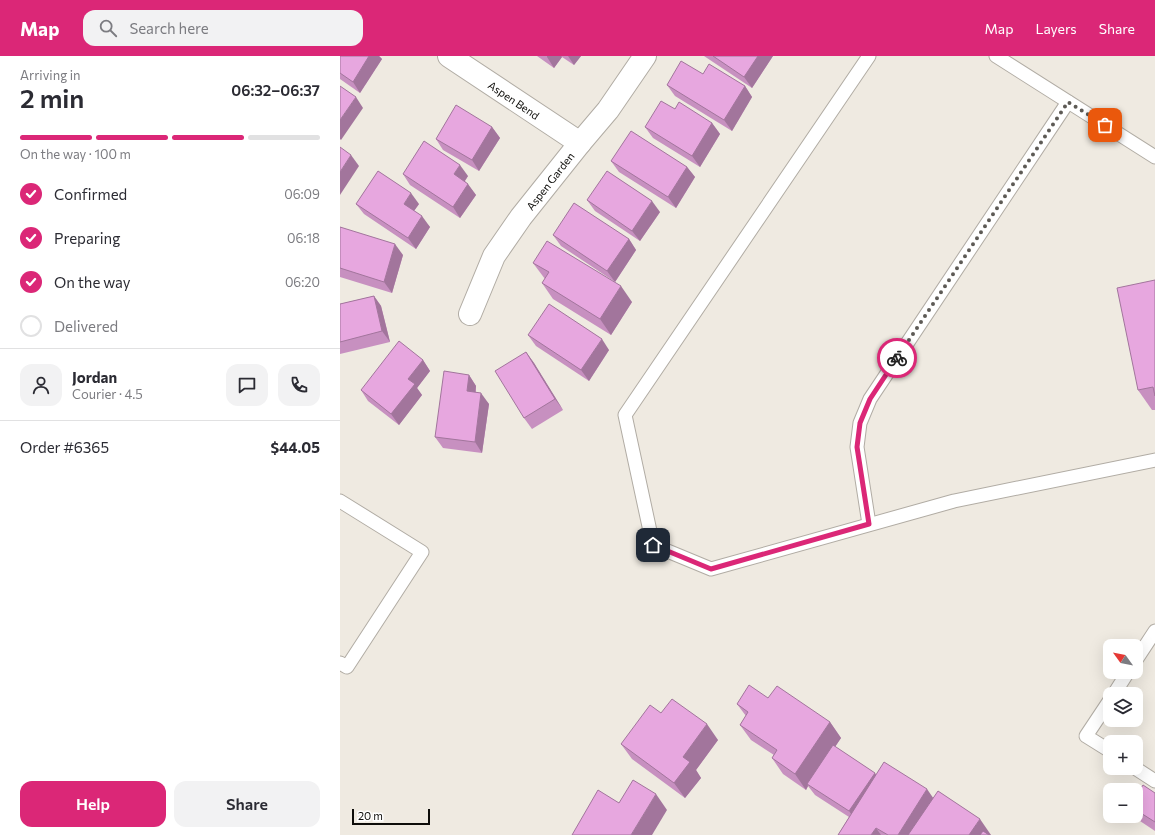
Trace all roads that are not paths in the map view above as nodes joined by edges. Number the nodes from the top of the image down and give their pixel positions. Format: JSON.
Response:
{"nodes":[{"id":1,"x":449,"y":56,"type":"edge"},
{"id":2,"x":645,"y":56,"type":"edge"},
{"id":3,"x":869,"y":56,"type":"edge"},
{"id":4,"x":996,"y":56,"type":"edge"},
{"id":5,"x":1068,"y":102,"type":"junction"},
{"id":6,"x":580,"y":143,"type":"junction"},
{"id":7,"x":1155,"y":157,"type":"edge"},
{"id":8,"x":470,"y":314,"type":"dead end"},
{"id":9,"x":1155,"y":460,"type":"edge"},
{"id":10,"x":340,"y":501,"type":"edge"},
{"id":11,"x":869,"y":524,"type":"junction"},
{"id":12,"x":1155,"y":631,"type":"edge"},
{"id":13,"x":1143,"y":649,"type":"edge"},
{"id":14,"x":340,"y":663,"type":"edge"},
{"id":15,"x":1103,"y":710,"type":"edge"},
{"id":16,"x":1103,"y":747,"type":"edge"},
{"id":17,"x":1143,"y":773,"type":"edge"},
{"id":18,"x":1155,"y":781,"type":"edge"}],
"edges":[{"from":1,"to":6,"type":"street","name":"Aspen Bend"},
{"from":2,"to":6,"type":"street","name":"Aspen Garden"},
{"from":3,"to":11,"type":"lane"},
{"from":4,"to":5,"type":"lane"},
{"from":5,"to":7,"type":"lane"},
{"from":5,"to":11,"type":"lane"},
{"from":6,"to":8,"type":"street","name":"Aspen Garden"},
{"from":9,"to":11,"type":"lane"},
{"from":10,"to":14,"type":"lane"},
{"from":12,"to":13,"type":"lane"},
{"from":15,"to":16,"type":"lane"},
{"from":17,"to":18,"type":"lane"}]}
